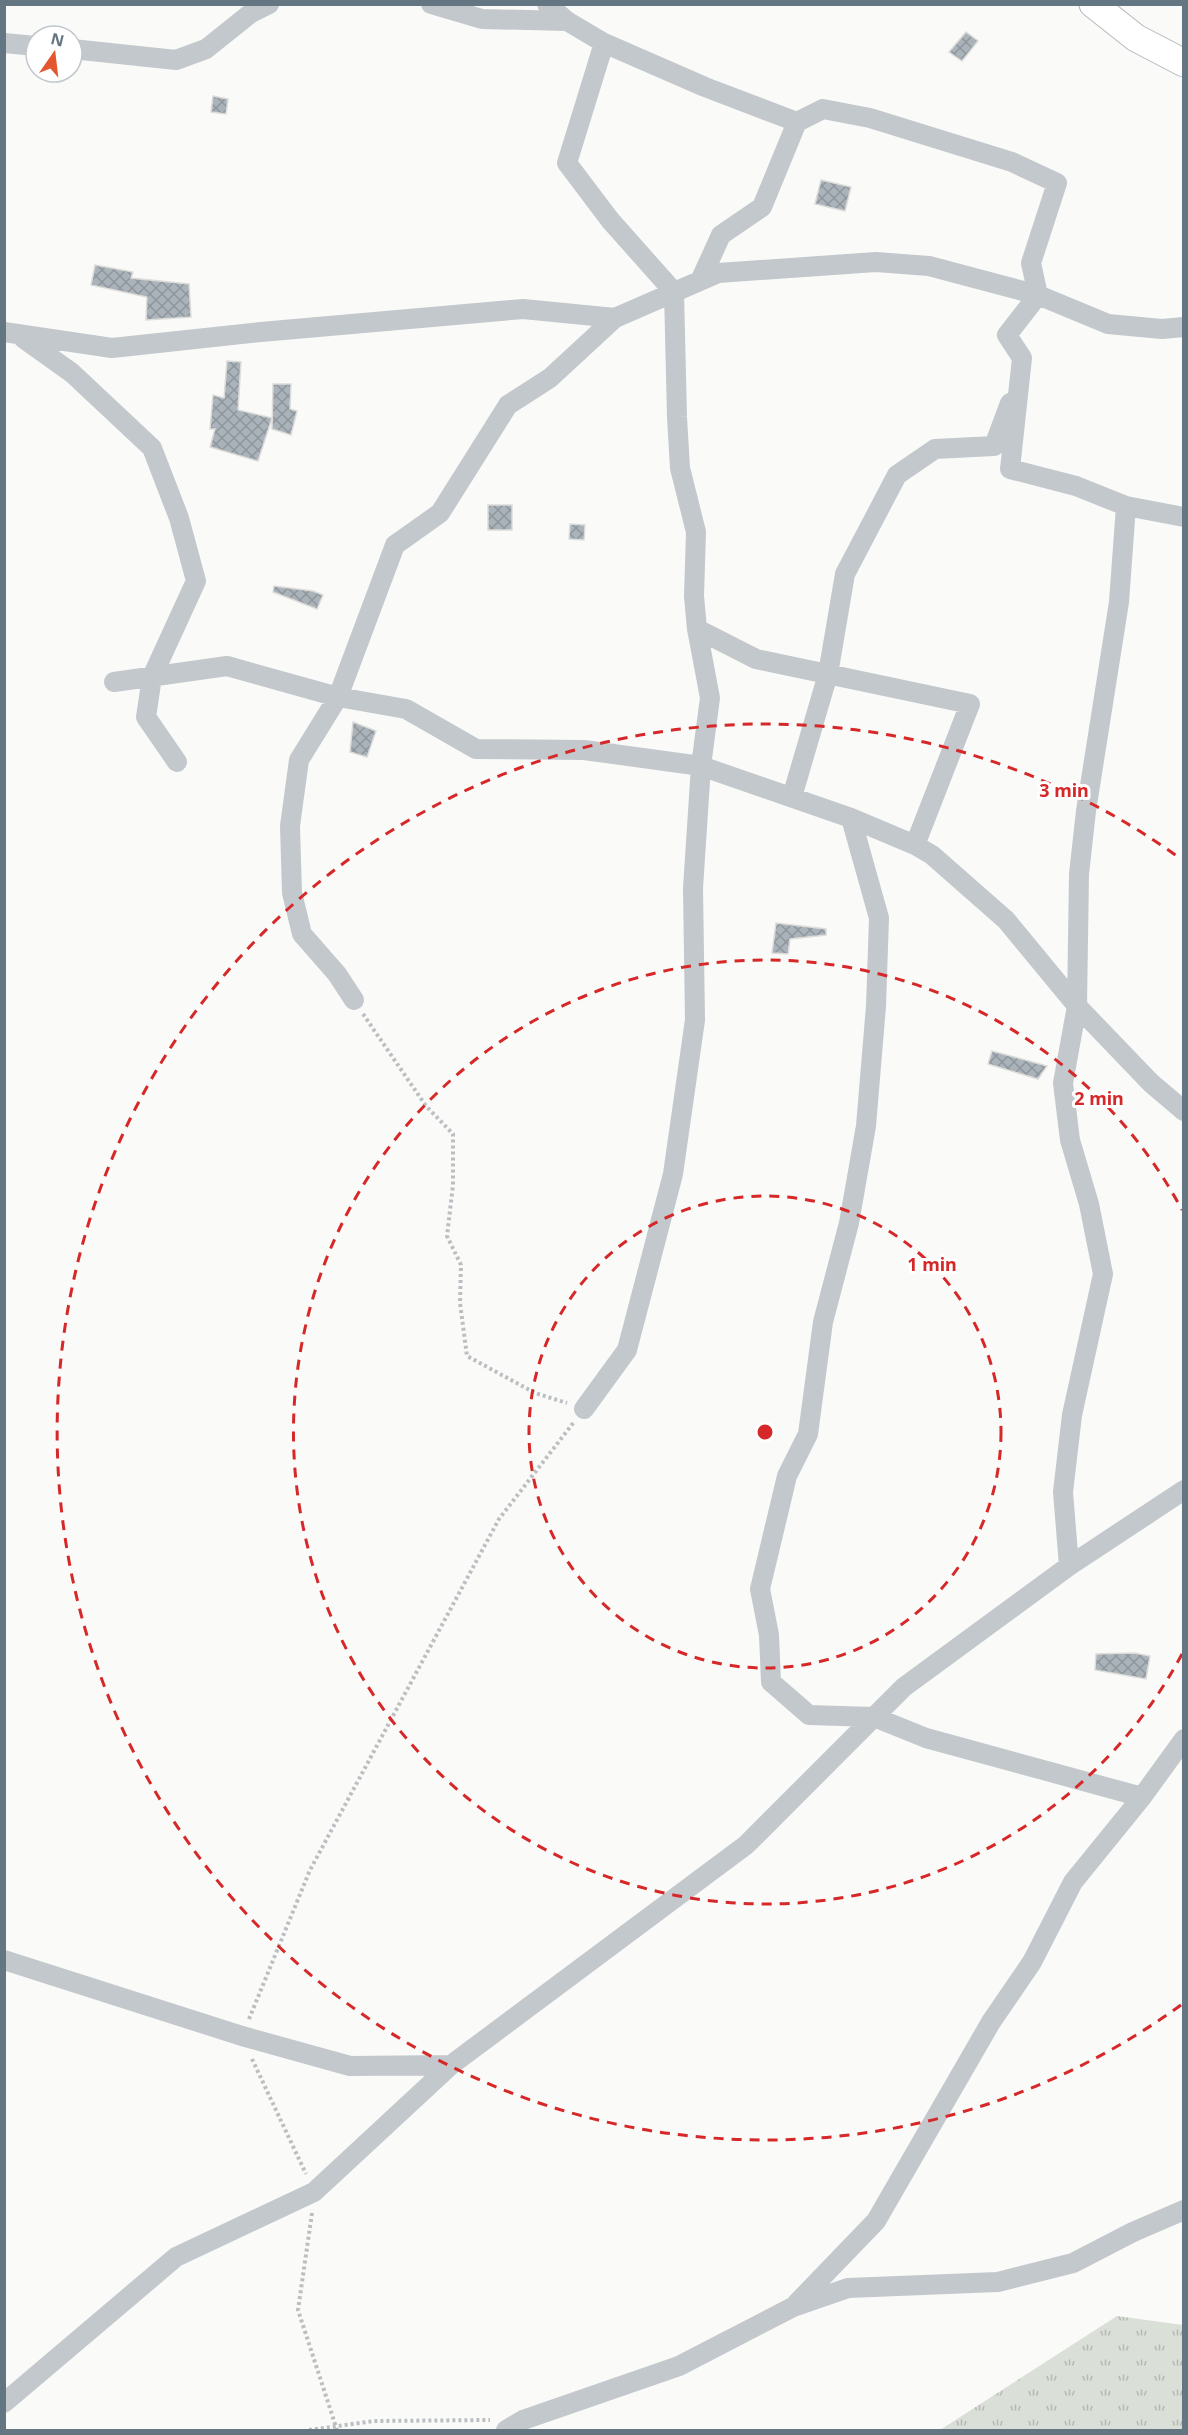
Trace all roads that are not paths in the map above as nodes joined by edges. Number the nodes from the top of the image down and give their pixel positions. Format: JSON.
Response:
{"nodes":[{"id":1,"x":269,"y":4,"type":"edge"},
{"id":2,"x":431,"y":4,"type":"edge"},
{"id":3,"x":547,"y":4,"type":"edge"},
{"id":4,"x":1093,"y":4,"type":"edge"},
{"id":5,"x":567,"y":21,"type":"junction"},
{"id":6,"x":4,"y":43,"type":"edge"},
{"id":7,"x":604,"y":43,"type":"junction"},
{"id":8,"x":24,"y":45,"type":"edge"},
{"id":9,"x":84,"y":50,"type":"edge"},
{"id":10,"x":1184,"y":63,"type":"edge"},
{"id":11,"x":797,"y":122,"type":"junction"},
{"id":12,"x":700,"y":281,"type":"junction"},
{"id":13,"x":674,"y":292,"type":"junction"},
{"id":14,"x":1038,"y":295,"type":"junction"},
{"id":15,"x":615,"y":318,"type":"junction"},
{"id":16,"x":1184,"y":327,"type":"edge"},
{"id":17,"x":10,"y":332,"type":"edge"},
{"id":18,"x":1022,"y":358,"type":"junction"},
{"id":19,"x":1126,"y":506,"type":"junction"},
{"id":20,"x":1184,"y":517,"type":"edge"},
{"id":21,"x":697,"y":629,"type":"junction"},
{"id":22,"x":828,"y":674,"type":"junction"},
{"id":23,"x":152,"y":677,"type":"junction"},
{"id":24,"x":114,"y":682,"type":"dead end"},
{"id":25,"x":338,"y":697,"type":"junction"},
{"id":26,"x":177,"y":762,"type":"dead end"},
{"id":27,"x":701,"y":766,"type":"junction"},
{"id":28,"x":792,"y":797,"type":"junction"},
{"id":29,"x":852,"y":818,"type":"junction"},
{"id":30,"x":915,"y":845,"type":"junction"},
{"id":31,"x":354,"y":1000,"type":"road end"},
{"id":32,"x":1077,"y":1006,"type":"junction"},
{"id":33,"x":1184,"y":1111,"type":"edge"},
{"id":34,"x":584,"y":1409,"type":"road end"},
{"id":35,"x":1184,"y":1490,"type":"edge"},
{"id":36,"x":1069,"y":1566,"type":"junction"},
{"id":37,"x":874,"y":1717,"type":"junction"},
{"id":38,"x":1184,"y":1739,"type":"edge"},
{"id":39,"x":1142,"y":1797,"type":"junction"},
{"id":40,"x":4,"y":1960,"type":"edge"},
{"id":41,"x":451,"y":2065,"type":"junction"},
{"id":42,"x":1184,"y":2210,"type":"edge"},
{"id":43,"x":793,"y":2307,"type":"junction"},
{"id":44,"x":4,"y":2403,"type":"edge"},
{"id":45,"x":506,"y":2430,"type":"edge"}],
"edges":[{"from":1,"to":9,"type":"street"},
{"from":2,"to":5,"type":"street"},
{"from":3,"to":5,"type":"street"},
{"from":4,"to":10,"type":"street"},
{"from":5,"to":7,"type":"street"},
{"from":6,"to":8,"type":"street"},
{"from":7,"to":11,"type":"street"},
{"from":7,"to":13,"type":"street"},
{"from":11,"to":12,"type":"street"},
{"from":11,"to":14,"type":"street"},
{"from":12,"to":13,"type":"street"},
{"from":12,"to":14,"type":"street"},
{"from":13,"to":15,"type":"street"},
{"from":13,"to":21,"type":"street"},
{"from":14,"to":16,"type":"street"},
{"from":14,"to":18,"type":"street"},
{"from":15,"to":17,"type":"street"},
{"from":15,"to":25,"type":"street"},
{"from":17,"to":23,"type":"street"},
{"from":18,"to":19,"type":"street"},
{"from":18,"to":22,"type":"street"},
{"from":19,"to":20,"type":"street"},
{"from":19,"to":32,"type":"street"},
{"from":21,"to":22,"type":"street"},
{"from":21,"to":27,"type":"street"},
{"from":22,"to":28,"type":"street"},
{"from":22,"to":30,"type":"street"},
{"from":23,"to":24,"type":"street"},
{"from":23,"to":25,"type":"street"},
{"from":23,"to":26,"type":"street"},
{"from":25,"to":27,"type":"street"},
{"from":25,"to":31,"type":"street"},
{"from":27,"to":28,"type":"street"},
{"from":27,"to":34,"type":"street"},
{"from":28,"to":29,"type":"street"},
{"from":29,"to":30,"type":"street"},
{"from":29,"to":37,"type":"street"},
{"from":30,"to":32,"type":"street"},
{"from":32,"to":33,"type":"street"},
{"from":32,"to":36,"type":"street"},
{"from":35,"to":36,"type":"street"},
{"from":36,"to":37,"type":"street"},
{"from":37,"to":39,"type":"street"},
{"from":37,"to":41,"type":"street"},
{"from":38,"to":39,"type":"street"},
{"from":39,"to":43,"type":"street"},
{"from":40,"to":41,"type":"street"},
{"from":41,"to":44,"type":"street"},
{"from":42,"to":43,"type":"street"},
{"from":43,"to":45,"type":"street"}]}
